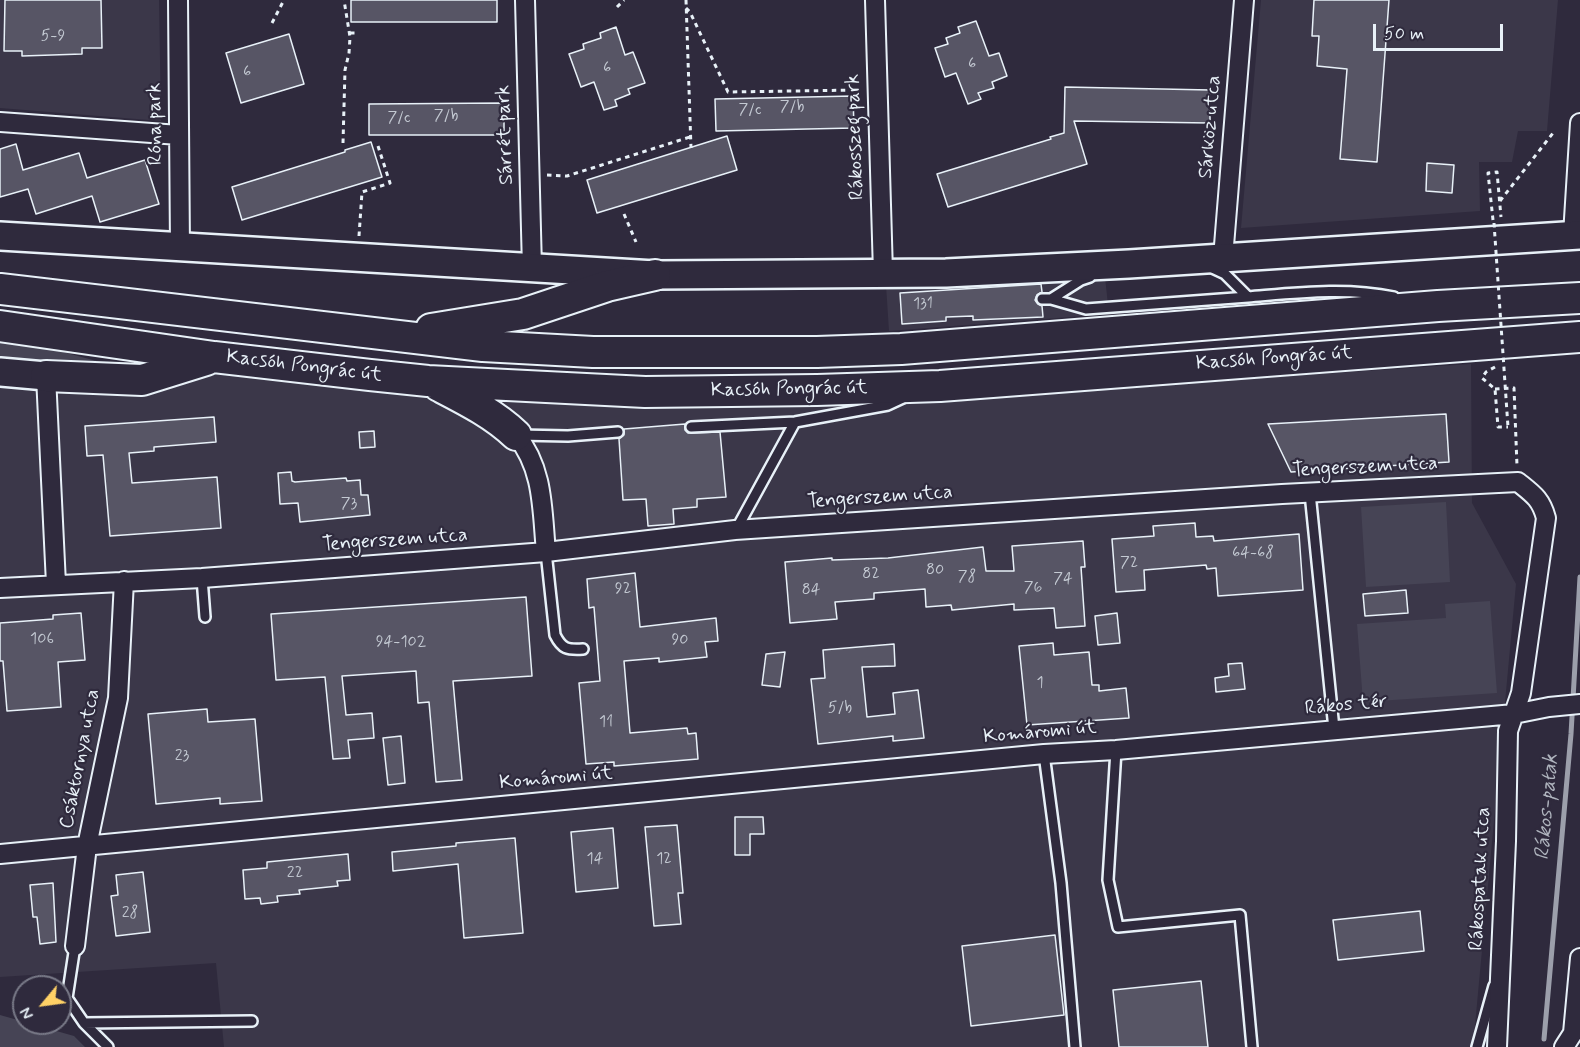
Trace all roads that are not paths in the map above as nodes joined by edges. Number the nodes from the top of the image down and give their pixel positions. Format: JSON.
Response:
{"nodes":[{"id":1,"x":178,"y":0,"type":"edge"},
{"id":2,"x":525,"y":0,"type":"edge"},
{"id":3,"x":875,"y":0,"type":"edge"},
{"id":4,"x":1244,"y":0,"type":"edge"},
{"id":5,"x":0,"y":122,"type":"edge"},
{"id":6,"x":1580,"y":123,"type":"edge"},
{"id":7,"x":179,"y":135,"type":"junction"},
{"id":8,"x":1577,"y":235,"type":"edge"},
{"id":9,"x":0,"y":236,"type":"edge"},
{"id":10,"x":180,"y":247,"type":"junction"},
{"id":11,"x":1223,"y":258,"type":"junction"},
{"id":12,"x":1191,"y":261,"type":"junction"},
{"id":13,"x":1130,"y":264,"type":"junction"},
{"id":14,"x":532,"y":268,"type":"junction"},
{"id":15,"x":883,"y":273,"type":"junction"},
{"id":16,"x":655,"y":275,"type":"junction"},
{"id":17,"x":0,"y":289,"type":"edge"},
{"id":18,"x":1248,"y":297,"type":"junction"},
{"id":19,"x":1580,"y":298,"type":"edge"},
{"id":20,"x":1438,"y":306,"type":"junction"},
{"id":21,"x":0,"y":326,"type":"edge"},
{"id":22,"x":386,"y":335,"type":"junction"},
{"id":23,"x":1580,"y":337,"type":"edge"},
{"id":24,"x":214,"y":357,"type":"junction"},
{"id":25,"x":0,"y":372,"type":"edge"},
{"id":26,"x":46,"y":376,"type":"junction"},
{"id":27,"x":429,"y":381,"type":"junction"},
{"id":28,"x":940,"y":386,"type":"junction"},
{"id":29,"x":795,"y":422,"type":"junction"},
{"id":30,"x":691,"y":427,"type":"dead end"},
{"id":31,"x":618,"y":432,"type":"dead end"},
{"id":32,"x":516,"y":435,"type":"junction"},
{"id":33,"x":1310,"y":493,"type":"junction"},
{"id":34,"x":735,"y":530,"type":"junction"},
{"id":35,"x":546,"y":552,"type":"junction"},
{"id":36,"x":202,"y":578,"type":"junction"},
{"id":37,"x":124,"y":581,"type":"junction"},
{"id":38,"x":56,"y":584,"type":"junction"},
{"id":39,"x":0,"y":588,"type":"edge"},
{"id":40,"x":205,"y":617,"type":"dead end"},
{"id":41,"x":583,"y":649,"type":"dead end"},
{"id":42,"x":1580,"y":704,"type":"edge"},
{"id":43,"x":1514,"y":714,"type":"junction"},
{"id":44,"x":1334,"y":729,"type":"junction"},
{"id":45,"x":1116,"y":750,"type":"junction"},
{"id":46,"x":1044,"y":754,"type":"junction"},
{"id":47,"x":87,"y":846,"type":"junction"},
{"id":48,"x":0,"y":854,"type":"edge"},
{"id":49,"x":75,"y":946,"type":"joint"},
{"id":50,"x":1580,"y":958,"type":"edge"},
{"id":51,"x":1499,"y":970,"type":"junction"},
{"id":52,"x":252,"y":1021,"type":"dead end"},
{"id":53,"x":84,"y":1023,"type":"junction"},
{"id":54,"x":1570,"y":1043,"type":"edge"},
{"id":55,"x":108,"y":1047,"type":"edge"},
{"id":56,"x":1075,"y":1047,"type":"edge"},
{"id":57,"x":1252,"y":1047,"type":"edge"},
{"id":58,"x":1477,"y":1047,"type":"edge"},
{"id":59,"x":1497,"y":1047,"type":"edge"}],
"edges":[{"from":1,"to":7,"type":"street","name":"Róna park"},
{"from":2,"to":14,"type":"street","name":"Sárrét park"},
{"from":3,"to":15,"type":"street","name":"Rákosszeg park"},
{"from":4,"to":11,"type":"street","name":"Sárköz utca"},
{"from":5,"to":7,"type":"street"},
{"from":6,"to":8,"type":"street"},
{"from":7,"to":10,"type":"street","name":"Róna park"},
{"from":8,"to":11,"type":"street"},
{"from":9,"to":10,"type":"street"},
{"from":10,"to":14,"type":"street"},
{"from":11,"to":12,"type":"street"},
{"from":12,"to":13,"type":"street"},
{"from":12,"to":18,"type":"lane"},
{"from":13,"to":15,"type":"street"},
{"from":13,"to":18,"type":"lane"},
{"from":14,"to":16,"type":"street"},
{"from":15,"to":16,"type":"street"},
{"from":16,"to":22,"type":"main road"},
{"from":17,"to":22,"type":"main road","name":"Kacsóh Pongrác út"},
{"from":18,"to":20,"type":"lane"},
{"from":19,"to":20,"type":"main road","name":"Kacsóh Pongrác út"},
{"from":20,"to":22,"type":"main road","name":"Kacsóh Pongrác út"},
{"from":21,"to":24,"type":"main road","name":"Kacsóh Pongrác út"},
{"from":23,"to":28,"type":"main road","name":"Kacsóh Pongrác út"},
{"from":24,"to":26,"type":"main road"},
{"from":24,"to":27,"type":"main road","name":"Kacsóh Pongrác út"},
{"from":25,"to":26,"type":"street"},
{"from":26,"to":38,"type":"street"},
{"from":27,"to":28,"type":"main road","name":"Kacsóh Pongrác út"},
{"from":27,"to":32,"type":"main road"},
{"from":28,"to":29,"type":"lane"},
{"from":29,"to":30,"type":"lane"},
{"from":29,"to":34,"type":"lane"},
{"from":31,"to":32,"type":"lane"},
{"from":32,"to":35,"type":"street"},
{"from":33,"to":34,"type":"street","name":"Tengerszem utca"},
{"from":33,"to":43,"type":"street","name":"Tengerszem utca"},
{"from":33,"to":44,"type":"lane"},
{"from":34,"to":35,"type":"street","name":"Tengerszem utca"},
{"from":35,"to":36,"type":"street","name":"Tengerszem utca"},
{"from":35,"to":41,"type":"lane"},
{"from":36,"to":37,"type":"street","name":"Tengerszem utca"},
{"from":36,"to":40,"type":"lane"},
{"from":37,"to":38,"type":"street","name":"Tengerszem utca"},
{"from":37,"to":47,"type":"street","name":"Csáktornya utca"},
{"from":38,"to":39,"type":"street","name":"Tengerszem utca"},
{"from":42,"to":43,"type":"street","name":"Rákos tér"},
{"from":43,"to":44,"type":"street","name":"Rákos tér"},
{"from":43,"to":51,"type":"street","name":"Rákospatak utca"},
{"from":44,"to":45,"type":"street","name":"Rákos tér"},
{"from":45,"to":46,"type":"street","name":"Komáromi út"},
{"from":45,"to":57,"type":"lane"},
{"from":46,"to":47,"type":"street","name":"Komáromi út"},
{"from":46,"to":56,"type":"lane"},
{"from":47,"to":48,"type":"street","name":"Komáromi út"},
{"from":47,"to":49,"type":"street","name":"Csáktornya utca"},
{"from":49,"to":53,"type":"lane"},
{"from":50,"to":54,"type":"street"},
{"from":51,"to":58,"type":"lane"},
{"from":51,"to":59,"type":"street","name":"Rákospatak utca"},
{"from":52,"to":53,"type":"lane"},
{"from":53,"to":55,"type":"lane"}]}
